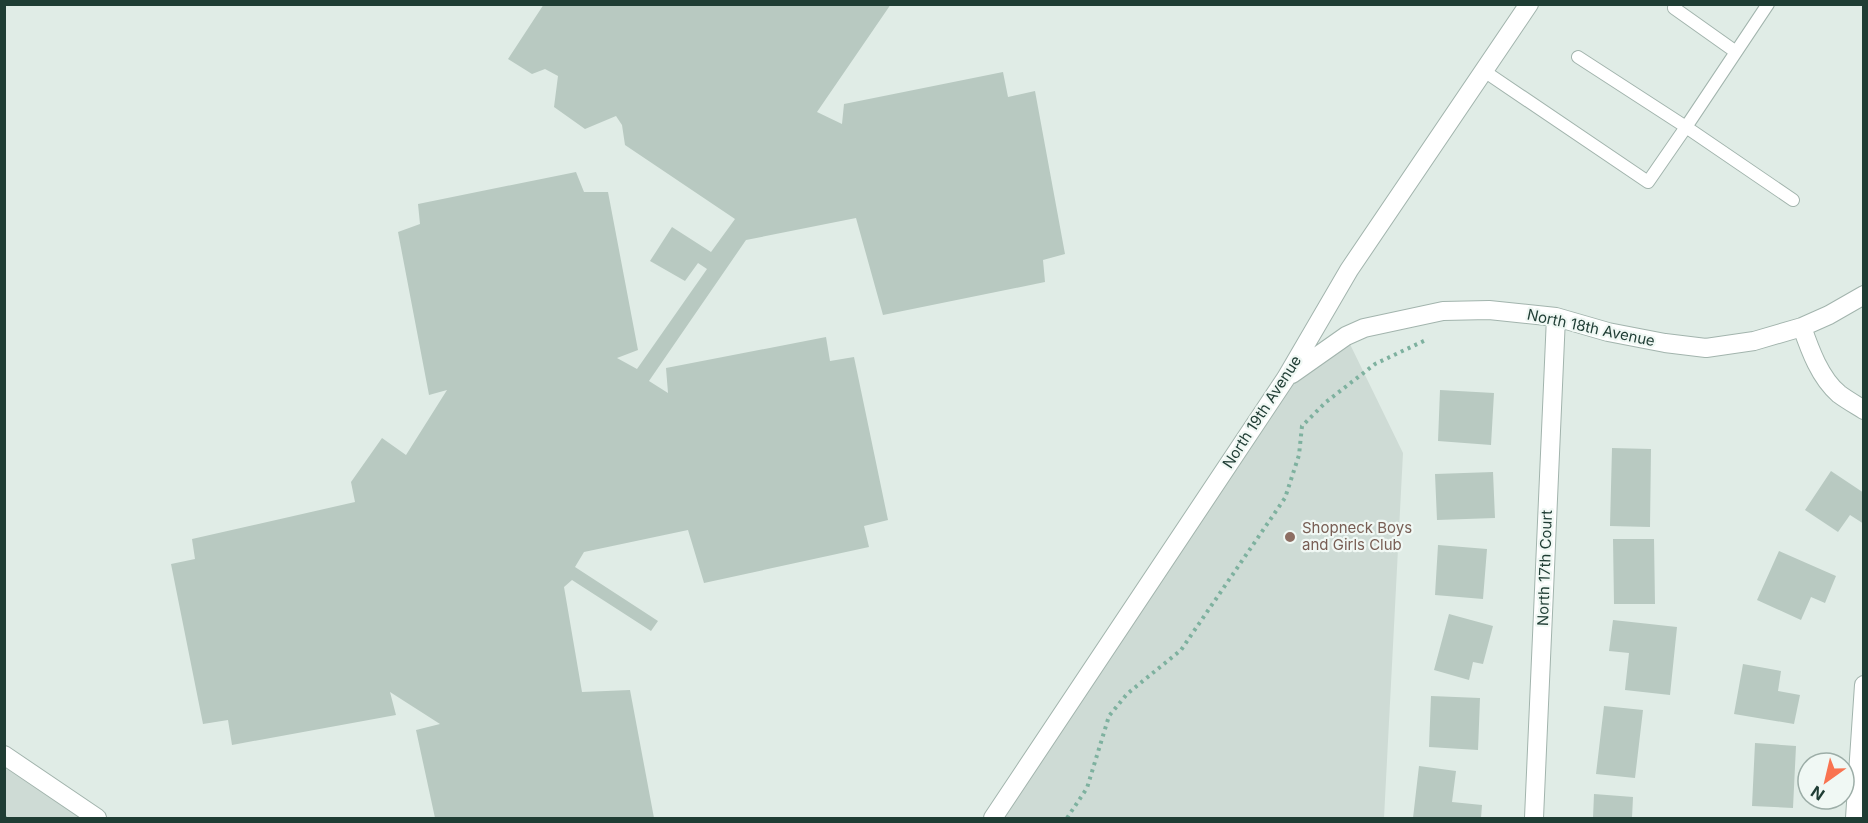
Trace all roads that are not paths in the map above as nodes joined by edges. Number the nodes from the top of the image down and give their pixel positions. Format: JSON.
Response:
{"nodes":[{"id":1,"x":1529,"y":4,"type":"edge"},
{"id":2,"x":1676,"y":4,"type":"edge"},
{"id":3,"x":1768,"y":4,"type":"edge"},
{"id":4,"x":1736,"y":51,"type":"junction"},
{"id":5,"x":1578,"y":57,"type":"dead end"},
{"id":6,"x":1484,"y":71,"type":"junction"},
{"id":7,"x":1686,"y":128,"type":"junction"},
{"id":8,"x":1793,"y":200,"type":"dead end"},
{"id":9,"x":1863,"y":295,"type":"edge"},
{"id":10,"x":1556,"y":317,"type":"junction"},
{"id":11,"x":1802,"y":327,"type":"junction"},
{"id":12,"x":1286,"y":378,"type":"junction"},
{"id":13,"x":1863,"y":410,"type":"edge"},
{"id":14,"x":1863,"y":685,"type":"edge"},
{"id":15,"x":4,"y":755,"type":"edge"},
{"id":16,"x":97,"y":819,"type":"edge"},
{"id":17,"x":993,"y":819,"type":"edge"},
{"id":18,"x":1534,"y":819,"type":"edge"},
{"id":19,"x":1855,"y":819,"type":"edge"}],
"edges":[{"from":1,"to":6,"type":"street","name":"North 19th Avenue"},
{"from":2,"to":4,"type":"lane"},
{"from":3,"to":4,"type":"lane"},
{"from":4,"to":7,"type":"lane"},
{"from":5,"to":7,"type":"lane"},
{"from":6,"to":7,"type":"lane"},
{"from":6,"to":12,"type":"street","name":"North 19th Avenue"},
{"from":7,"to":8,"type":"lane"},
{"from":9,"to":11,"type":"street","name":"North 18th Avenue"},
{"from":10,"to":11,"type":"street","name":"North 18th Avenue"},
{"from":10,"to":12,"type":"street","name":"North 18th Avenue"},
{"from":10,"to":18,"type":"street","name":"North 17th Court"},
{"from":11,"to":13,"type":"street"},
{"from":12,"to":17,"type":"street","name":"North 19th Avenue"},
{"from":14,"to":19,"type":"street"},
{"from":15,"to":16,"type":"street"}]}
